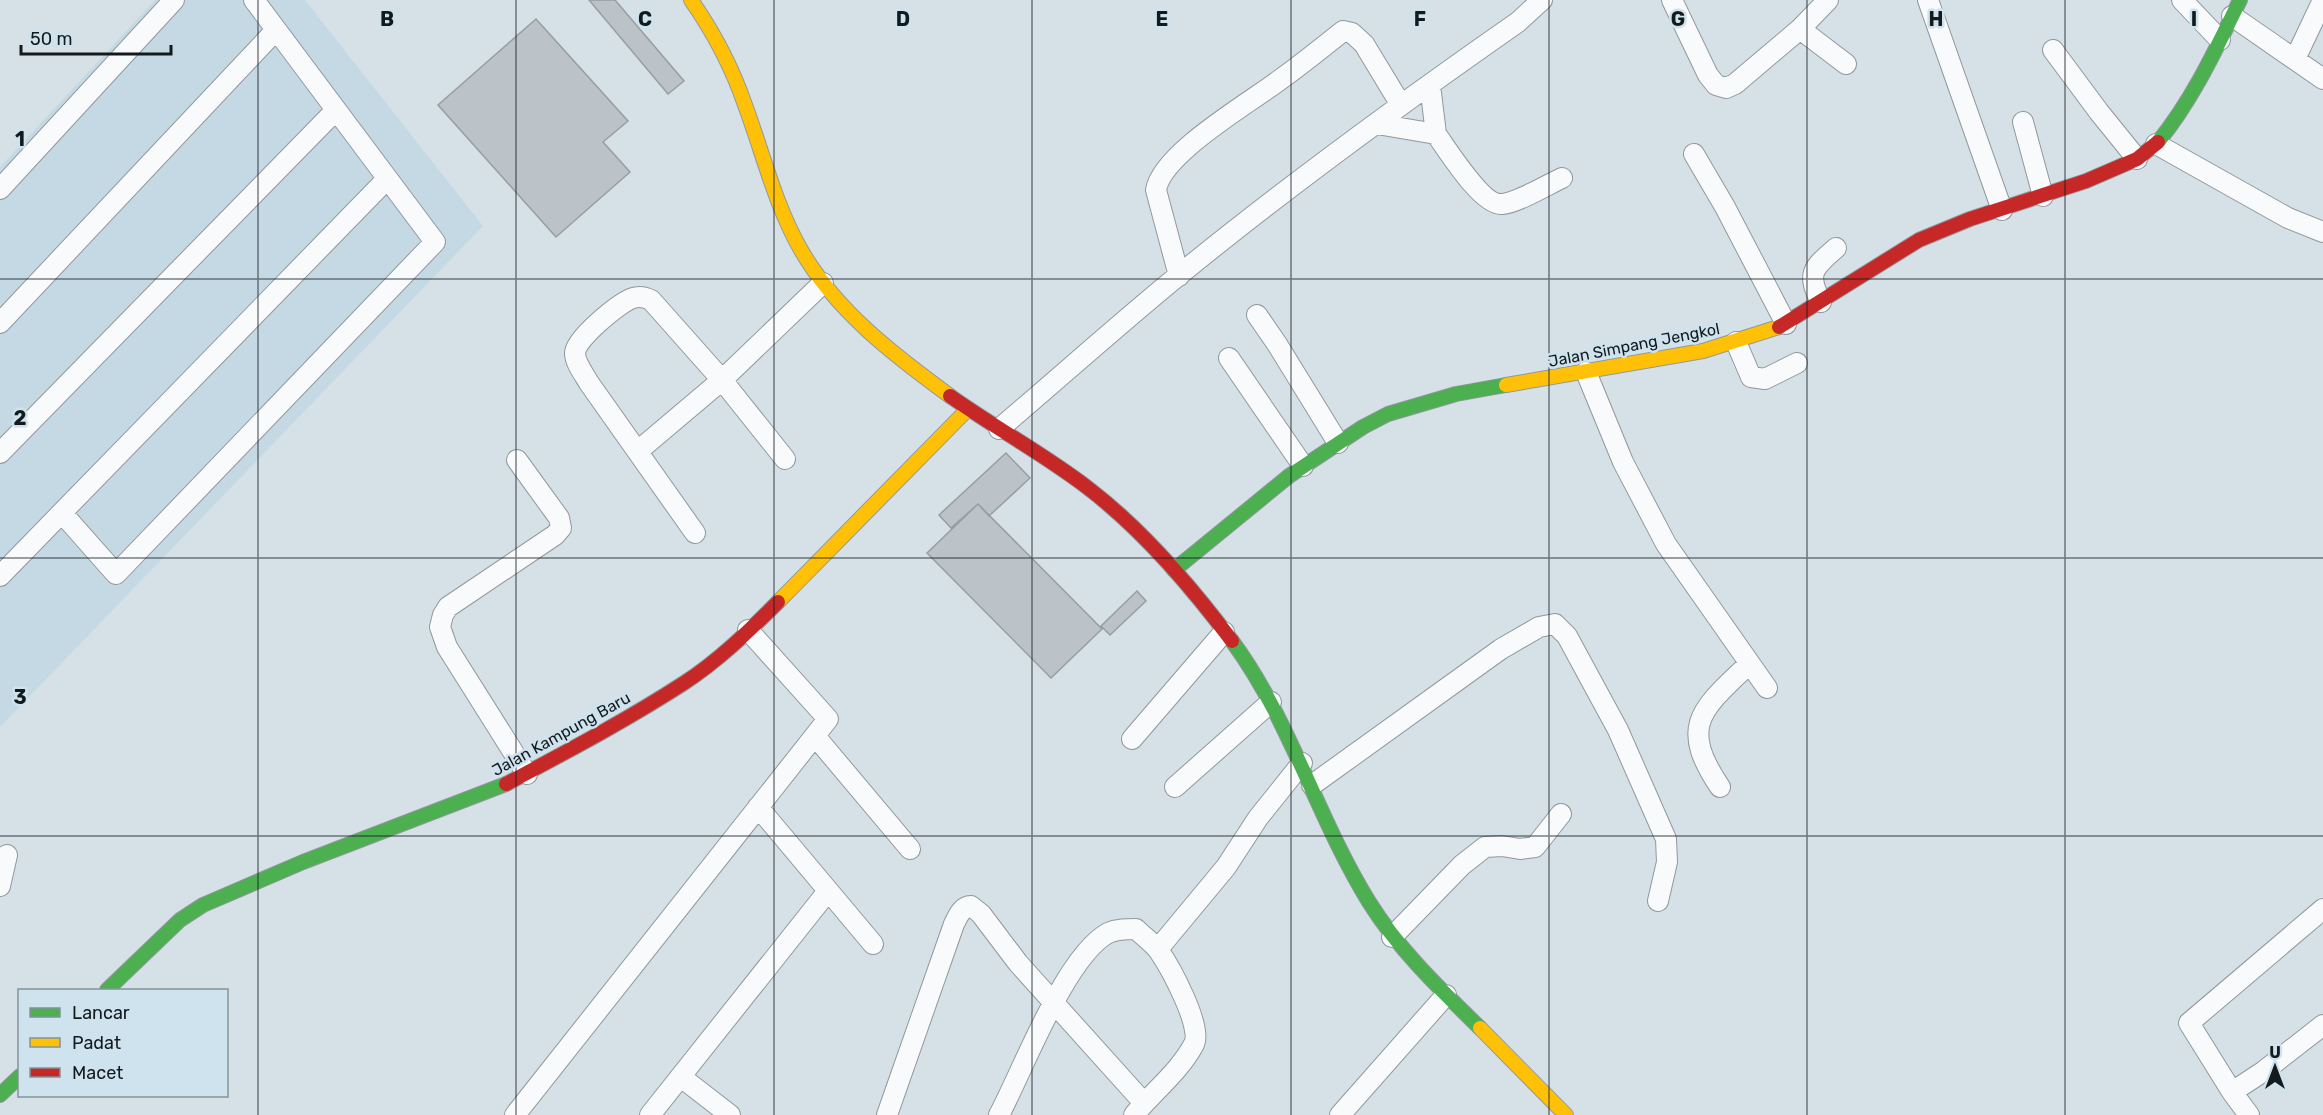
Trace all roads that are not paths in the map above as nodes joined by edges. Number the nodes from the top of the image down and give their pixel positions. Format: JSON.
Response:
{"nodes":[{"id":1,"x":174,"y":0,"type":"edge"},
{"id":2,"x":254,"y":0,"type":"edge"},
{"id":3,"x":691,"y":0,"type":"edge"},
{"id":4,"x":1541,"y":0,"type":"edge"},
{"id":5,"x":1672,"y":0,"type":"edge"},
{"id":6,"x":1828,"y":0,"type":"edge"},
{"id":7,"x":1928,"y":0,"type":"edge"},
{"id":8,"x":2182,"y":0,"type":"edge"},
{"id":9,"x":2323,"y":0,"type":"edge"},
{"id":10,"x":2236,"y":8,"type":"edge"},
{"id":11,"x":1800,"y":29,"type":"junction"},
{"id":12,"x":276,"y":30,"type":"junction"},
{"id":13,"x":2220,"y":40,"type":"junction"},
{"id":14,"x":2053,"y":50,"type":"dead end"},
{"id":15,"x":2295,"y":59,"type":"junction"},
{"id":16,"x":1846,"y":64,"type":"dead end"},
{"id":17,"x":2323,"y":79,"type":"edge"},
{"id":18,"x":1430,"y":85,"type":"junction"},
{"id":19,"x":1401,"y":105,"type":"junction"},
{"id":20,"x":336,"y":110,"type":"junction"},
{"id":21,"x":2023,"y":122,"type":"dead end"},
{"id":22,"x":1377,"y":124,"type":"junction"},
{"id":23,"x":1436,"y":134,"type":"junction"},
{"id":24,"x":2156,"y":144,"type":"junction"},
{"id":25,"x":1694,"y":154,"type":"dead end"},
{"id":26,"x":2137,"y":159,"type":"junction"},
{"id":27,"x":1562,"y":178,"type":"dead end"},
{"id":28,"x":387,"y":179,"type":"junction"},
{"id":29,"x":0,"y":189,"type":"edge"},
{"id":30,"x":2043,"y":196,"type":"junction"},
{"id":31,"x":2002,"y":210,"type":"junction"},
{"id":32,"x":2323,"y":232,"type":"edge"},
{"id":33,"x":1836,"y":248,"type":"dead end"},
{"id":34,"x":1179,"y":276,"type":"junction"},
{"id":35,"x":823,"y":284,"type":"junction"},
{"id":36,"x":1821,"y":302,"type":"junction"},
{"id":37,"x":1257,"y":315,"type":"dead end"},
{"id":38,"x":0,"y":323,"type":"edge"},
{"id":39,"x":1786,"y":324,"type":"junction"},
{"id":40,"x":1736,"y":342,"type":"junction"},
{"id":41,"x":1229,"y":358,"type":"dead end"},
{"id":42,"x":1797,"y":363,"type":"dead end"},
{"id":43,"x":1586,"y":372,"type":"junction"},
{"id":44,"x":722,"y":380,"type":"junction"},
{"id":45,"x":968,"y":409,"type":"junction"},
{"id":46,"x":999,"y":429,"type":"junction"},
{"id":47,"x":1338,"y":443,"type":"junction"},
{"id":48,"x":638,"y":451,"type":"junction"},
{"id":49,"x":0,"y":453,"type":"edge"},
{"id":50,"x":785,"y":459,"type":"dead end"},
{"id":51,"x":517,"y":460,"type":"dead end"},
{"id":52,"x":1303,"y":466,"type":"junction"},
{"id":53,"x":62,"y":513,"type":"junction"},
{"id":54,"x":694,"y":533,"type":"dead end"},
{"id":55,"x":1174,"y":570,"type":"junction"},
{"id":56,"x":0,"y":576,"type":"edge"},
{"id":57,"x":748,"y":630,"type":"junction"},
{"id":58,"x":1224,"y":632,"type":"junction"},
{"id":59,"x":1749,"y":664,"type":"junction"},
{"id":60,"x":1767,"y":688,"type":"dead end"},
{"id":61,"x":1271,"y":702,"type":"junction"},
{"id":62,"x":815,"y":736,"type":"junction"},
{"id":63,"x":1132,"y":739,"type":"dead end"},
{"id":64,"x":1302,"y":763,"type":"junction"},
{"id":65,"x":527,"y":774,"type":"junction"},
{"id":66,"x":1312,"y":785,"type":"junction"},
{"id":67,"x":1175,"y":787,"type":"dead end"},
{"id":68,"x":1720,"y":787,"type":"dead end"},
{"id":69,"x":758,"y":807,"type":"junction"},
{"id":70,"x":1561,"y":814,"type":"dead end"},
{"id":71,"x":910,"y":849,"type":"dead end"},
{"id":72,"x":7,"y":855,"type":"dead end"},
{"id":73,"x":0,"y":886,"type":"edge"},
{"id":74,"x":828,"y":891,"type":"junction"},
{"id":75,"x":1658,"y":901,"type":"dead end"},
{"id":76,"x":2323,"y":909,"type":"edge"},
{"id":77,"x":1392,"y":937,"type":"junction"},
{"id":78,"x":873,"y":944,"type":"dead end"},
{"id":79,"x":1158,"y":949,"type":"junction"},
{"id":80,"x":108,"y":989,"type":"edge"},
{"id":81,"x":1446,"y":994,"type":"junction"},
{"id":82,"x":1054,"y":1001,"type":"junction"},
{"id":83,"x":2323,"y":1025,"type":"edge"},
{"id":84,"x":681,"y":1077,"type":"junction"},
{"id":85,"x":18,"y":1078,"type":"edge"},
{"id":86,"x":2232,"y":1092,"type":"junction"},
{"id":87,"x":0,"y":1095,"type":"edge"},
{"id":88,"x":1139,"y":1109,"type":"edge"},
{"id":89,"x":521,"y":1113,"type":"edge"},
{"id":90,"x":650,"y":1115,"type":"edge"},
{"id":91,"x":730,"y":1115,"type":"edge"},
{"id":92,"x":887,"y":1115,"type":"edge"},
{"id":93,"x":999,"y":1115,"type":"edge"},
{"id":94,"x":1340,"y":1115,"type":"edge"},
{"id":95,"x":1566,"y":1115,"type":"edge"},
{"id":96,"x":2249,"y":1115,"type":"edge"}],
"edges":[{"from":1,"to":29,"type":"street"},
{"from":2,"to":12,"type":"street"},
{"from":3,"to":35,"type":"street"},
{"from":4,"to":18,"type":"street"},
{"from":5,"to":11,"type":"street"},
{"from":6,"to":11,"type":"street"},
{"from":7,"to":31,"type":"street"},
{"from":8,"to":13,"type":"street"},
{"from":9,"to":15,"type":"street"},
{"from":10,"to":13,"type":"street","name":"Jalan Simpang Jengkol"},
{"from":10,"to":15,"type":"street"},
{"from":11,"to":16,"type":"street"},
{"from":12,"to":20,"type":"street"},
{"from":12,"to":38,"type":"street"},
{"from":13,"to":24,"type":"street","name":"Jalan Simpang Jengkol"},
{"from":14,"to":26,"type":"street"},
{"from":15,"to":17,"type":"street"},
{"from":18,"to":19,"type":"street"},
{"from":18,"to":23,"type":"street"},
{"from":19,"to":22,"type":"street"},
{"from":19,"to":34,"type":"street"},
{"from":20,"to":28,"type":"street"},
{"from":20,"to":49,"type":"street"},
{"from":21,"to":30,"type":"street"},
{"from":22,"to":23,"type":"street"},
{"from":22,"to":34,"type":"street"},
{"from":23,"to":27,"type":"street"},
{"from":24,"to":26,"type":"street","name":"Jalan Simpang Jengkol"},
{"from":24,"to":32,"type":"street"},
{"from":25,"to":39,"type":"street"},
{"from":26,"to":30,"type":"street","name":"Jalan Simpang Jengkol"},
{"from":28,"to":53,"type":"street"},
{"from":28,"to":53,"type":"street"},
{"from":30,"to":31,"type":"street","name":"Jalan Simpang Jengkol"},
{"from":31,"to":36,"type":"street","name":"Jalan Simpang Jengkol"},
{"from":33,"to":36,"type":"street"},
{"from":34,"to":46,"type":"street"},
{"from":35,"to":44,"type":"street"},
{"from":35,"to":45,"type":"street"},
{"from":36,"to":39,"type":"street","name":"Jalan Simpang Jengkol"},
{"from":37,"to":47,"type":"street"},
{"from":39,"to":40,"type":"street","name":"Jalan Simpang Jengkol"},
{"from":40,"to":42,"type":"street"},
{"from":40,"to":43,"type":"street","name":"Jalan Simpang Jengkol"},
{"from":41,"to":52,"type":"street"},
{"from":43,"to":47,"type":"street","name":"Jalan Simpang Jengkol"},
{"from":43,"to":59,"type":"street"},
{"from":44,"to":48,"type":"street"},
{"from":44,"to":48,"type":"street"},
{"from":44,"to":50,"type":"street"},
{"from":45,"to":46,"type":"street"},
{"from":45,"to":57,"type":"street","name":"Jalan Kampung Baru"},
{"from":46,"to":55,"type":"street"},
{"from":47,"to":52,"type":"street","name":"Jalan Simpang Jengkol"},
{"from":48,"to":54,"type":"street"},
{"from":51,"to":65,"type":"street"},
{"from":52,"to":55,"type":"street","name":"Jalan Simpang Jengkol"},
{"from":53,"to":56,"type":"street"},
{"from":55,"to":58,"type":"street"},
{"from":57,"to":62,"type":"street"},
{"from":57,"to":65,"type":"street","name":"Jalan Kampung Baru"},
{"from":58,"to":61,"type":"street"},
{"from":58,"to":63,"type":"street"},
{"from":59,"to":60,"type":"street"},
{"from":59,"to":68,"type":"street"},
{"from":61,"to":64,"type":"street"},
{"from":61,"to":67,"type":"street"},
{"from":62,"to":69,"type":"street"},
{"from":62,"to":71,"type":"street"},
{"from":64,"to":66,"type":"street"},
{"from":64,"to":79,"type":"street"},
{"from":65,"to":80,"type":"street","name":"Jalan Kampung Baru"},
{"from":66,"to":75,"type":"street"},
{"from":66,"to":77,"type":"street"},
{"from":69,"to":74,"type":"street"},
{"from":69,"to":89,"type":"street"},
{"from":70,"to":77,"type":"street"},
{"from":72,"to":73,"type":"street"},
{"from":74,"to":78,"type":"street"},
{"from":74,"to":84,"type":"street"},
{"from":76,"to":86,"type":"street"},
{"from":77,"to":81,"type":"street"},
{"from":79,"to":82,"type":"street"},
{"from":79,"to":88,"type":"street"},
{"from":81,"to":94,"type":"street"},
{"from":81,"to":95,"type":"street"},
{"from":82,"to":88,"type":"street"},
{"from":82,"to":92,"type":"street"},
{"from":82,"to":93,"type":"street"},
{"from":83,"to":86,"type":"street"},
{"from":84,"to":90,"type":"street"},
{"from":84,"to":91,"type":"street"},
{"from":85,"to":87,"type":"street"},
{"from":86,"to":96,"type":"street"}]}
